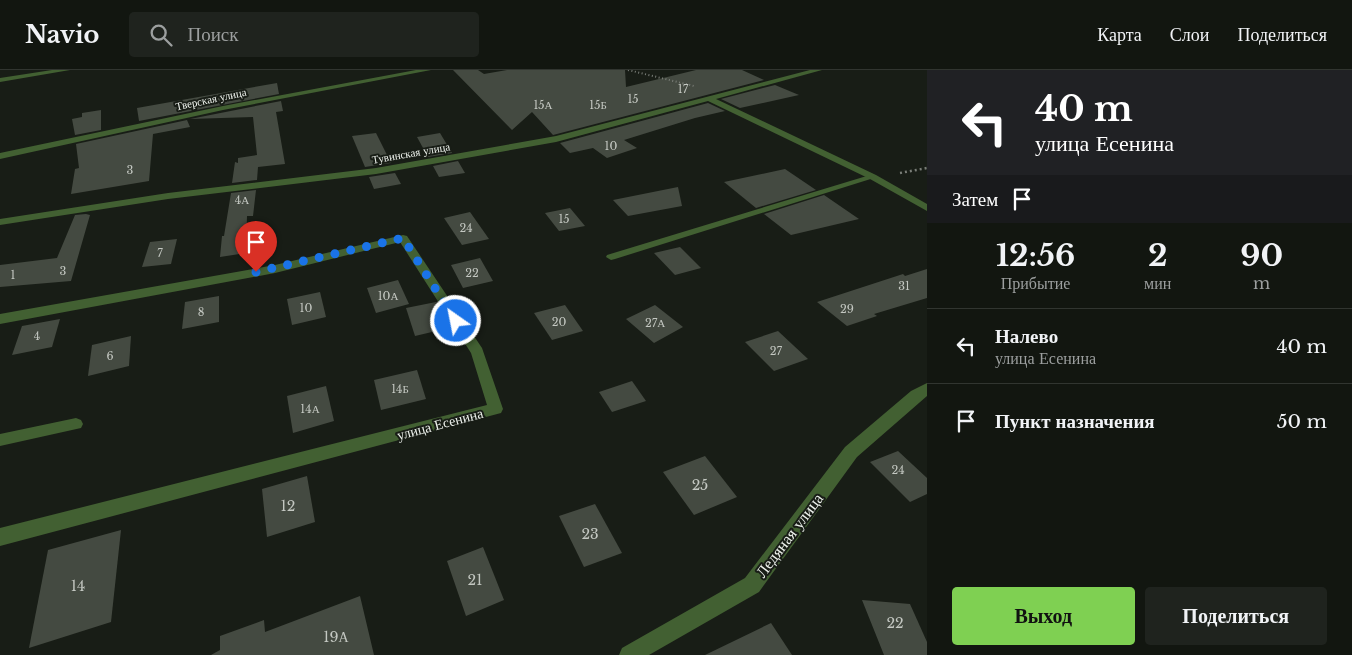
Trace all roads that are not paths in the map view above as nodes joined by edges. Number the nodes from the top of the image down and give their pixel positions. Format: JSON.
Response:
{"nodes":[{"id":1,"x":66,"y":70,"type":"edge"},
{"id":2,"x":427,"y":70,"type":"edge"},
{"id":3,"x":818,"y":70,"type":"edge"},
{"id":4,"x":0,"y":80,"type":"edge"},
{"id":5,"x":709,"y":99,"type":"junction"},
{"id":6,"x":0,"y":156,"type":"edge"},
{"id":7,"x":873,"y":177,"type":"junction"},
{"id":8,"x":927,"y":208,"type":"edge"},
{"id":9,"x":0,"y":222,"type":"edge"},
{"id":10,"x":611,"y":257,"type":"dead end"},
{"id":11,"x":0,"y":319,"type":"edge"},
{"id":12,"x":927,"y":389,"type":"edge"},
{"id":13,"x":76,"y":424,"type":"dead end"},
{"id":14,"x":0,"y":440,"type":"edge"},
{"id":15,"x":0,"y":537,"type":"edge"},
{"id":16,"x":629,"y":655,"type":"edge"}],
"edges":[{"from":1,"to":4,"type":"street"},
{"from":2,"to":6,"type":"street","name":"Тверская улица"},
{"from":3,"to":5,"type":"street","name":"Тувинская улица"},
{"from":5,"to":7,"type":"street"},
{"from":5,"to":9,"type":"street","name":"Тувинская улица"},
{"from":7,"to":8,"type":"street"},
{"from":7,"to":10,"type":"lane"},
{"from":11,"to":15,"type":"street","name":"улица Есенина"},
{"from":12,"to":16,"type":"street","name":"Ледяная улица"},
{"from":13,"to":14,"type":"lane"}]}
